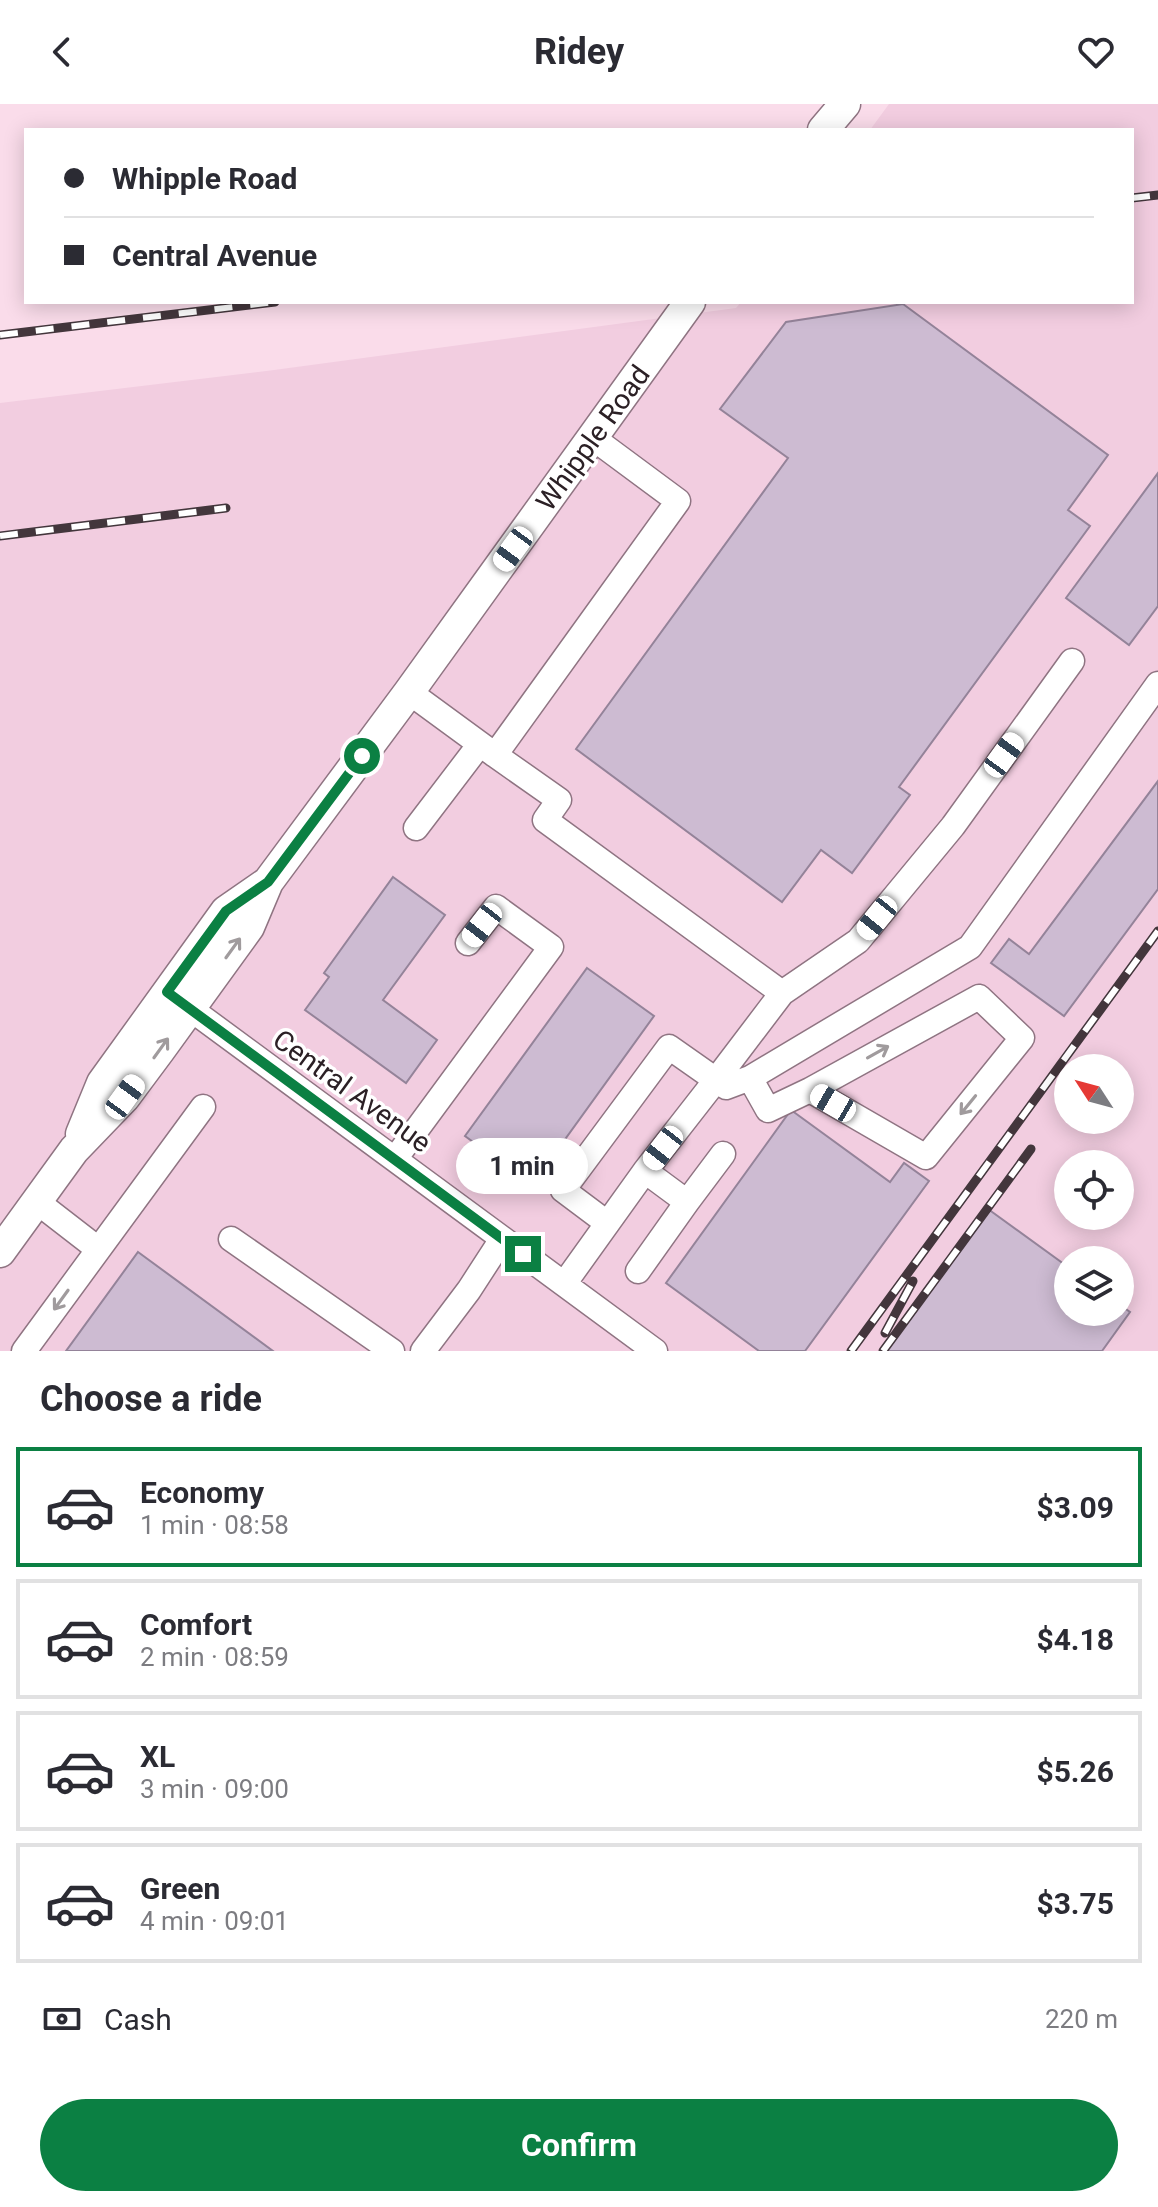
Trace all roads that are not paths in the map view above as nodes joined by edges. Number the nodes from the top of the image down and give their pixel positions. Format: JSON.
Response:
{"nodes":[{"id":1,"x":689,"y":304,"type":"edge"},
{"id":2,"x":593,"y":438,"type":"junction"},
{"id":3,"x":1072,"y":661,"type":"dead end"},
{"id":4,"x":1158,"y":684,"type":"edge"},
{"id":5,"x":409,"y":692,"type":"junction"},
{"id":6,"x":488,"y":750,"type":"junction"},
{"id":7,"x":416,"y":828,"type":"dead end"},
{"id":8,"x":468,"y":943,"type":"dead end"},
{"id":9,"x":782,"y":993,"type":"junction"},
{"id":10,"x":178,"y":1000,"type":"junction"},
{"id":11,"x":750,"y":1078,"type":"junction"},
{"id":12,"x":716,"y":1080,"type":"junction"},
{"id":13,"x":810,"y":1090,"type":"junction"},
{"id":14,"x":203,"y":1107,"type":"dead end"},
{"id":15,"x":723,"y":1154,"type":"dead end"},
{"id":16,"x":395,"y":1159,"type":"junction"},
{"id":17,"x":645,"y":1171,"type":"junction"},
{"id":18,"x":36,"y":1201,"type":"junction"},
{"id":19,"x":687,"y":1202,"type":"junction"},
{"id":20,"x":607,"y":1223,"type":"junction"},
{"id":21,"x":231,"y":1239,"type":"dead end"},
{"id":22,"x":502,"y":1239,"type":"junction"},
{"id":23,"x":98,"y":1249,"type":"junction"},
{"id":24,"x":0,"y":1252,"type":"edge"},
{"id":25,"x":638,"y":1271,"type":"dead end"},
{"id":26,"x":564,"y":1284,"type":"junction"},
{"id":27,"x":24,"y":1351,"type":"edge"},
{"id":28,"x":392,"y":1351,"type":"edge"},
{"id":29,"x":423,"y":1351,"type":"edge"},
{"id":30,"x":655,"y":1351,"type":"edge"}],
"edges":[{"from":1,"to":2,"type":"main road","name":"Whipple Road"},
{"from":2,"to":5,"type":"main road","name":"Whipple Road"},
{"from":2,"to":6,"type":"street"},
{"from":3,"to":9,"type":"street"},
{"from":4,"to":11,"type":"street"},
{"from":5,"to":6,"type":"street"},
{"from":5,"to":10,"type":"main road","name":"Whipple Road"},
{"from":6,"to":7,"type":"street"},
{"from":6,"to":9,"type":"street"},
{"from":8,"to":16,"type":"street"},
{"from":9,"to":12,"type":"street"},
{"from":10,"to":16,"type":"street","name":"Central Avenue"},
{"from":10,"to":18,"type":"main road","name":"Whipple Road"},
{"from":11,"to":12,"type":"street"},
{"from":11,"to":13,"type":"street"},
{"from":12,"to":17,"type":"street"},
{"from":12,"to":20,"type":"street"},
{"from":13,"to":13,"type":"street","one_way":true},
{"from":14,"to":23,"type":"street"},
{"from":15,"to":19,"type":"street"},
{"from":16,"to":22,"type":"street","name":"Central Avenue"},
{"from":17,"to":19,"type":"street"},
{"from":17,"to":20,"type":"street"},
{"from":18,"to":23,"type":"street"},
{"from":18,"to":24,"type":"main road","name":"Whipple Road"},
{"from":19,"to":25,"type":"street"},
{"from":20,"to":26,"type":"street"},
{"from":21,"to":28,"type":"street"},
{"from":22,"to":26,"type":"street","name":"Central Avenue"},
{"from":22,"to":29,"type":"street"},
{"from":23,"to":27,"type":"street","one_way":true},
{"from":26,"to":30,"type":"street","name":"Central Avenue"}]}
